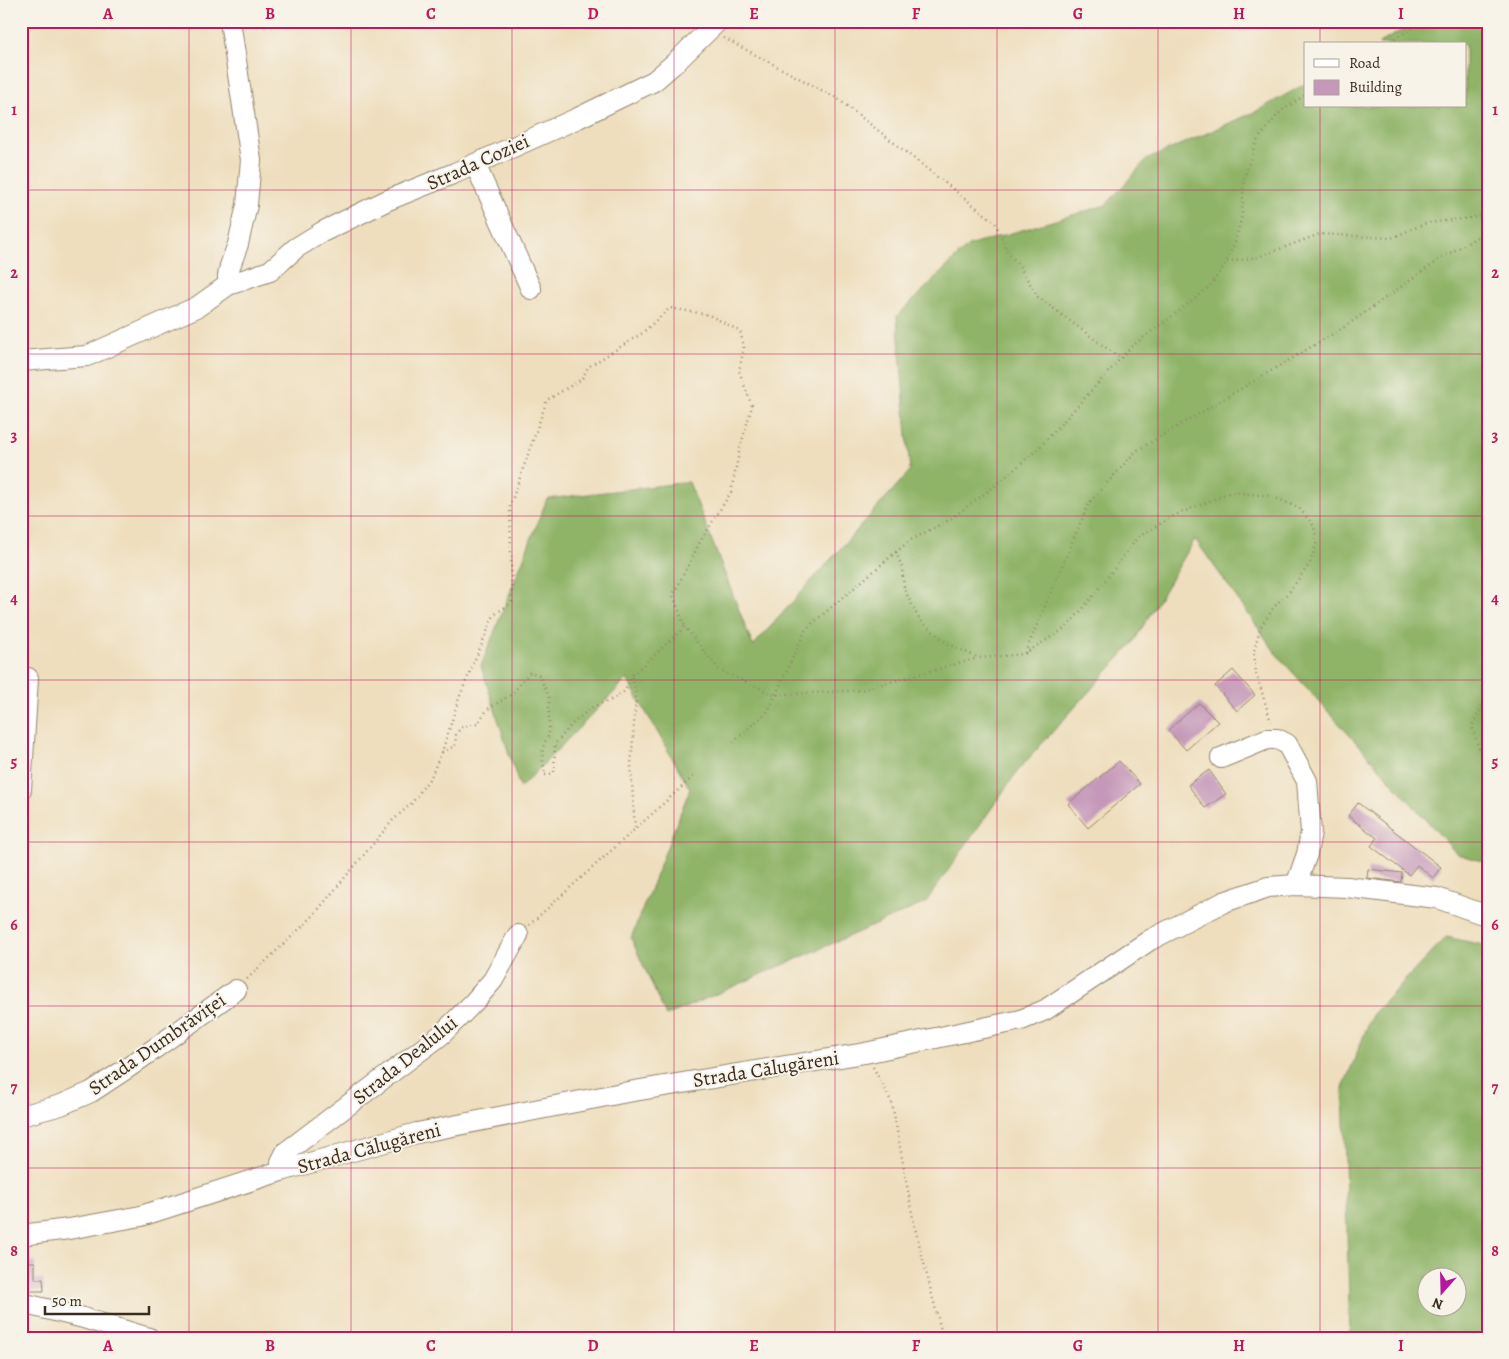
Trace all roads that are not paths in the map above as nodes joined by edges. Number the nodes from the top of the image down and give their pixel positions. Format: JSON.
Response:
{"nodes":[{"id":1,"x":230,"y":21,"type":"edge"},
{"id":2,"x":714,"y":26,"type":"edge"},
{"id":3,"x":475,"y":164,"type":"junction"},
{"id":4,"x":228,"y":285,"type":"junction"},
{"id":5,"x":531,"y":288,"type":"dead end"},
{"id":6,"x":21,"y":361,"type":"edge"},
{"id":7,"x":25,"y":678,"type":"edge"},
{"id":8,"x":1221,"y":758,"type":"dead end"},
{"id":9,"x":21,"y":790,"type":"edge"},
{"id":10,"x":1296,"y":885,"type":"junction"},
{"id":11,"x":1488,"y":916,"type":"edge"},
{"id":12,"x":518,"y":935,"type":"road end"},
{"id":13,"x":236,"y":990,"type":"road end"},
{"id":14,"x":21,"y":1116,"type":"edge"},
{"id":15,"x":282,"y":1171,"type":"junction"},
{"id":16,"x":21,"y":1235,"type":"edge"},
{"id":17,"x":21,"y":1303,"type":"edge"},
{"id":18,"x":150,"y":1338,"type":"edge"}],
"edges":[{"from":1,"to":4,"type":"street"},
{"from":2,"to":3,"type":"street","name":"Strada Coziei"},
{"from":3,"to":4,"type":"street","name":"Strada Coziei"},
{"from":3,"to":5,"type":"street"},
{"from":4,"to":6,"type":"street","name":"Strada Coziei"},
{"from":7,"to":9,"type":"street"},
{"from":8,"to":10,"type":"street"},
{"from":10,"to":11,"type":"street","name":"Strada Călugăreni"},
{"from":10,"to":15,"type":"street","name":"Strada Călugăreni"},
{"from":12,"to":15,"type":"street","name":"Strada Dealului"},
{"from":13,"to":14,"type":"street","name":"Strada Dumbrăviței"},
{"from":15,"to":16,"type":"street","name":"Strada Călugăreni"},
{"from":17,"to":18,"type":"street"}]}
